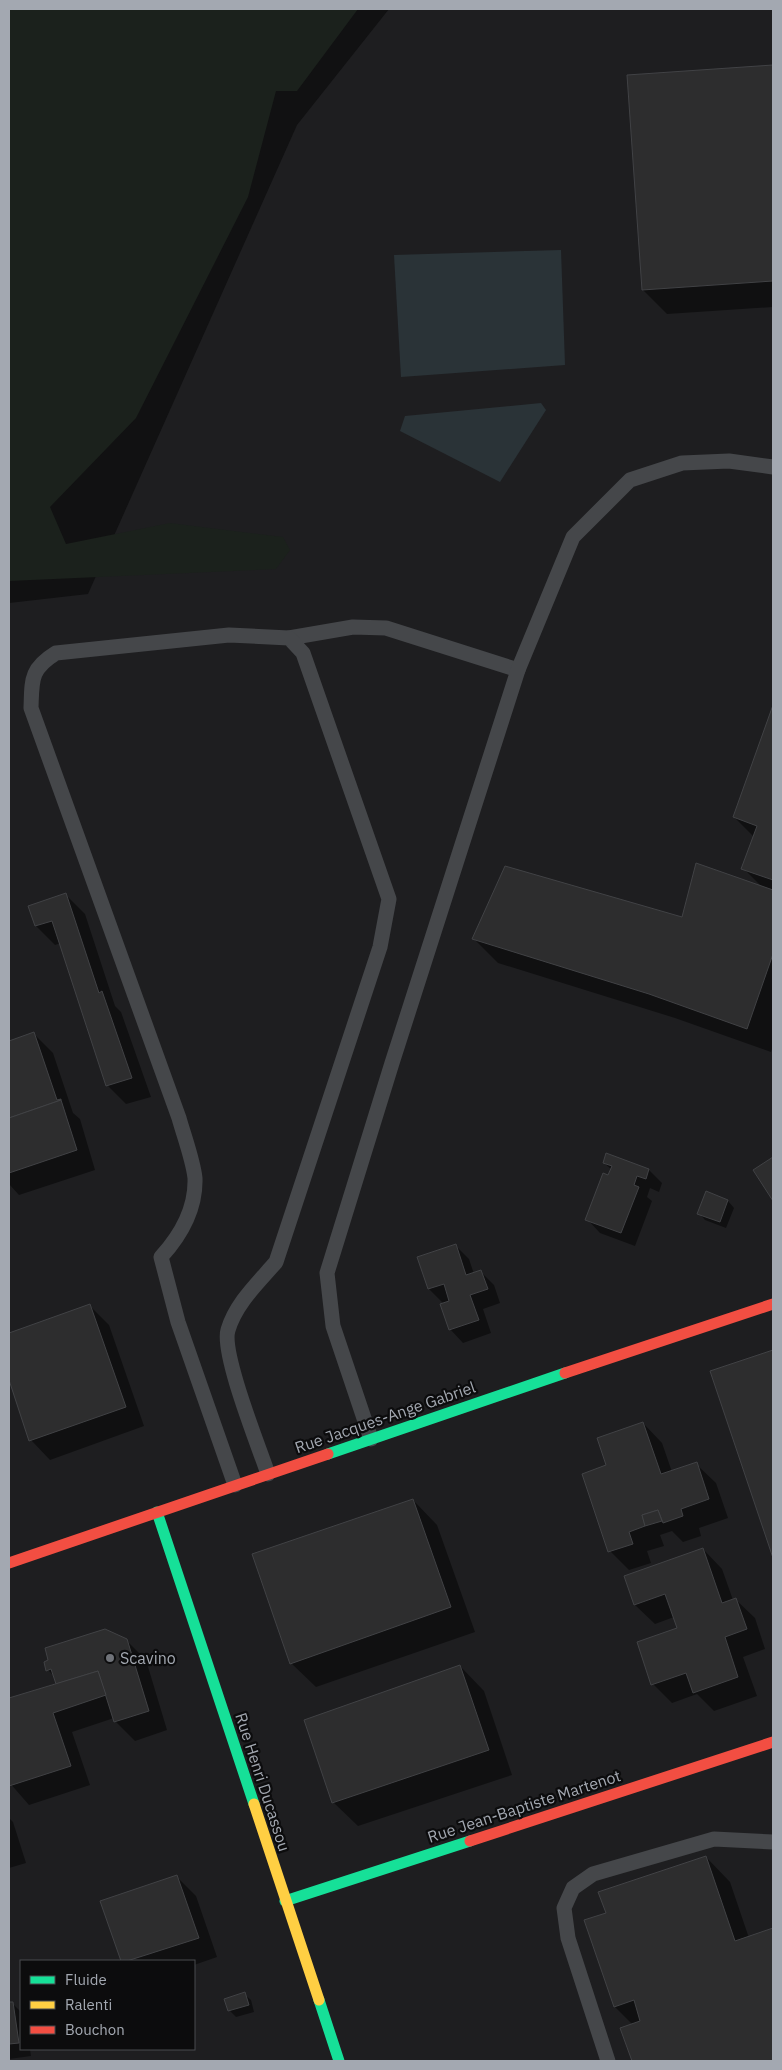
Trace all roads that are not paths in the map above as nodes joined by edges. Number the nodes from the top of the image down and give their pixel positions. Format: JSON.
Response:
{"nodes":[{"id":1,"x":773,"y":467,"type":"edge"},
{"id":2,"x":289,"y":638,"type":"junction"},
{"id":3,"x":518,"y":670,"type":"junction"},
{"id":4,"x":773,"y":1304,"type":"edge"},
{"id":5,"x":371,"y":1439,"type":"junction"},
{"id":6,"x":268,"y":1474,"type":"junction"},
{"id":7,"x":235,"y":1485,"type":"junction"},
{"id":8,"x":157,"y":1512,"type":"junction"},
{"id":9,"x":9,"y":1564,"type":"edge"},
{"id":10,"x":773,"y":1742,"type":"edge"},
{"id":11,"x":773,"y":1842,"type":"edge"},
{"id":12,"x":285,"y":1901,"type":"junction"},
{"id":13,"x":339,"y":2061,"type":"edge"},
{"id":14,"x":608,"y":2061,"type":"edge"}],
"edges":[{"from":1,"to":3,"type":"lane"},
{"from":2,"to":3,"type":"lane"},
{"from":2,"to":6,"type":"lane"},
{"from":2,"to":7,"type":"lane"},
{"from":3,"to":5,"type":"lane"},
{"from":4,"to":5,"type":"street","name":"Rue Jacques-Ange Gabriel"},
{"from":5,"to":6,"type":"street","name":"Rue Jacques-Ange Gabriel"},
{"from":6,"to":7,"type":"street","name":"Rue Jacques-Ange Gabriel"},
{"from":7,"to":8,"type":"street","name":"Rue Jacques-Ange Gabriel"},
{"from":8,"to":9,"type":"street","name":"Rue Jacques-Ange Gabriel"},
{"from":8,"to":12,"type":"street","name":"Rue Henri Ducassou"},
{"from":10,"to":12,"type":"street","name":"Rue Jean-Baptiste Martenot"},
{"from":11,"to":14,"type":"lane"},
{"from":12,"to":13,"type":"street","name":"Rue Henri Ducassou"}]}
